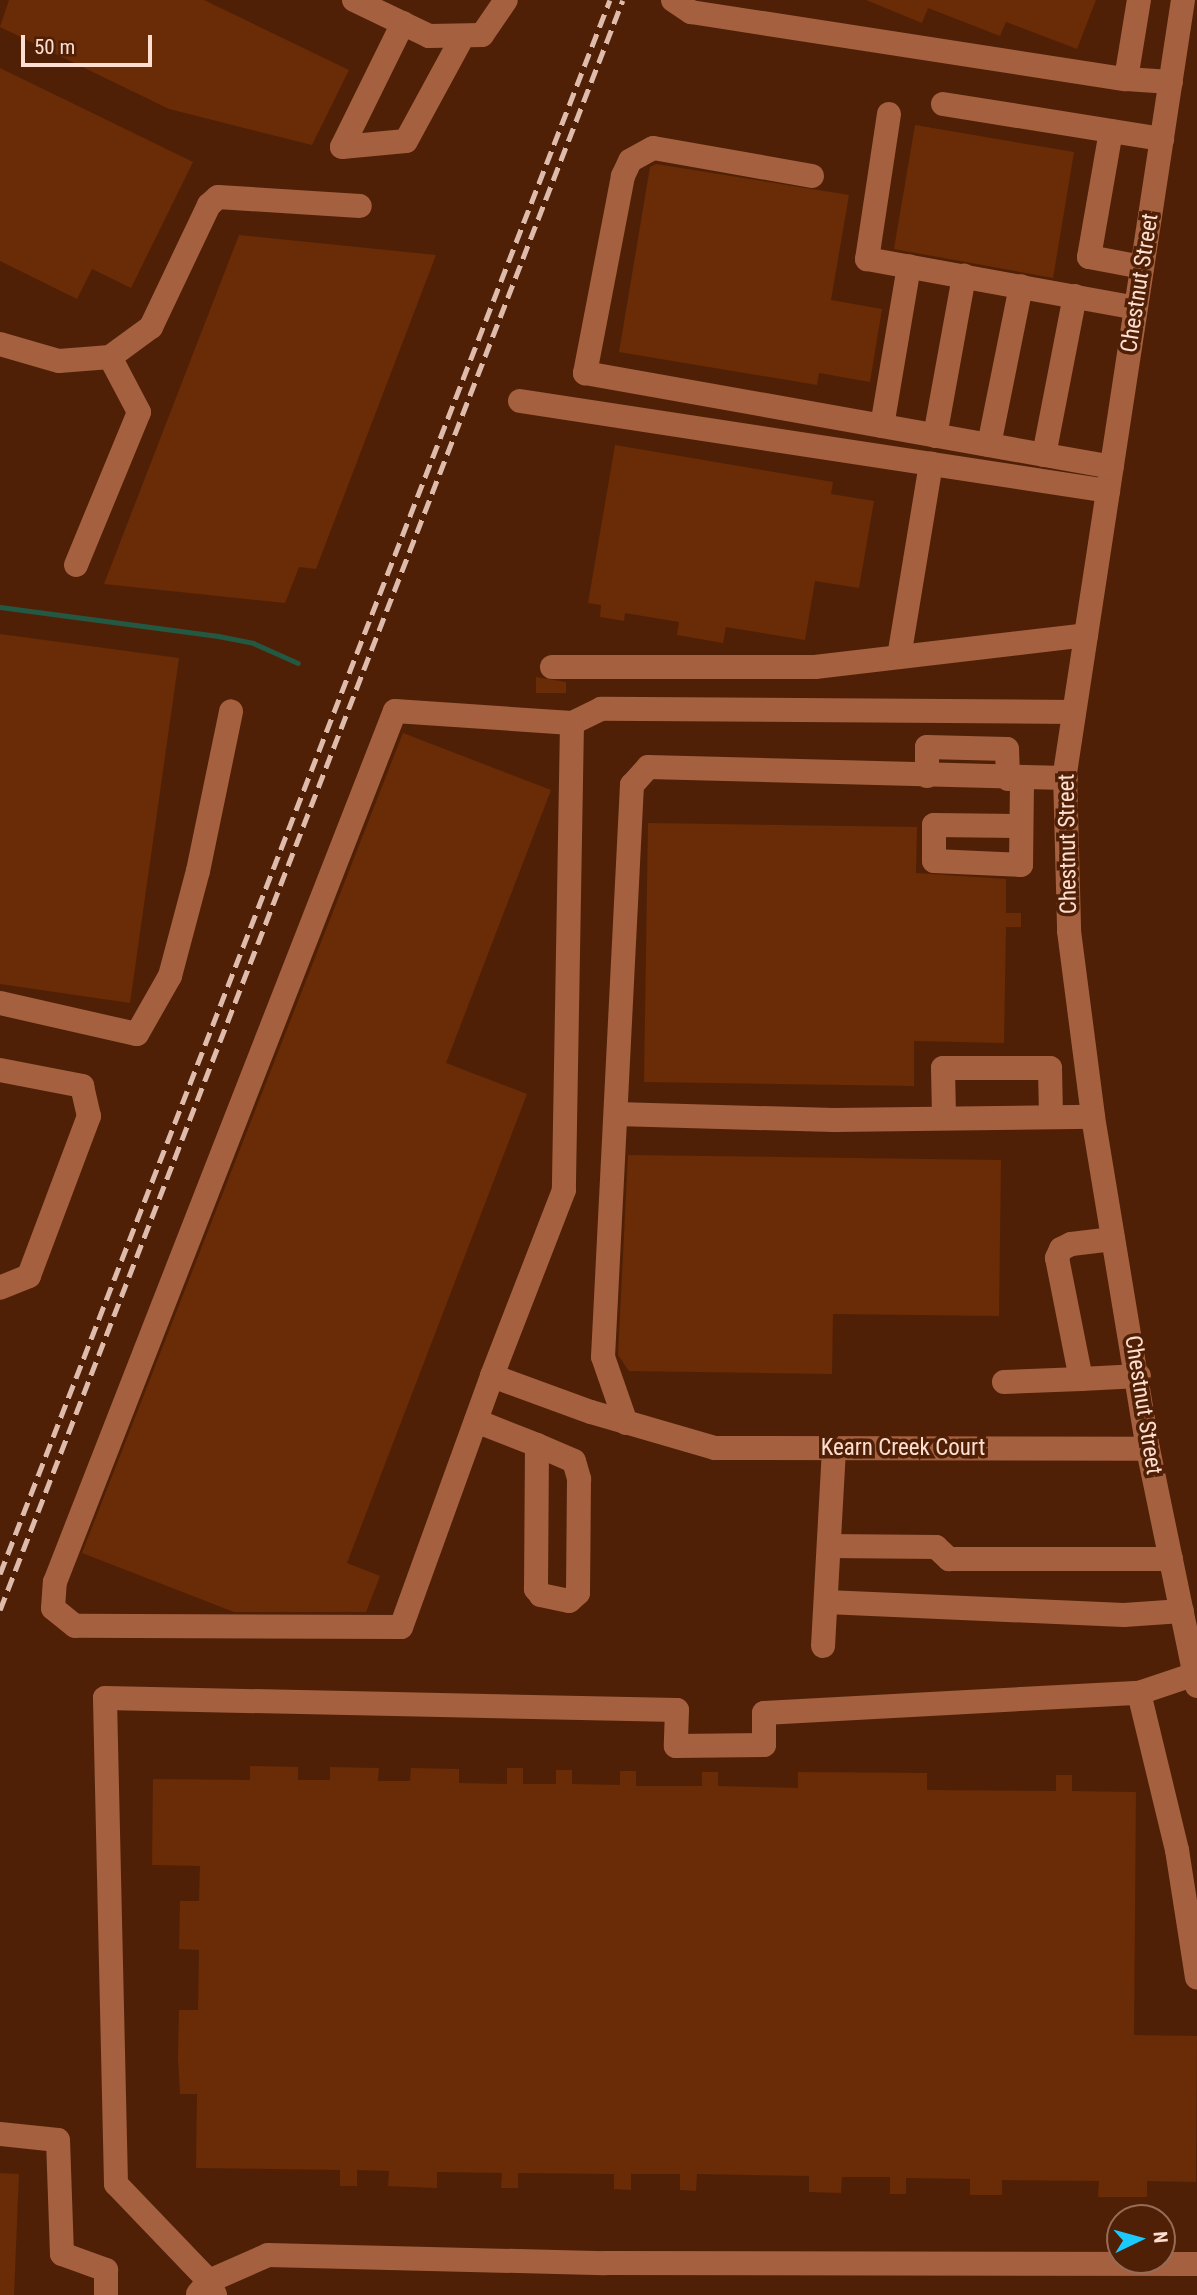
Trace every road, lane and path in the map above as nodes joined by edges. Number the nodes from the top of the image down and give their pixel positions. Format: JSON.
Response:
{"nodes":[{"id":1,"x":354,"y":0,"type":"edge"},
{"id":2,"x":506,"y":0,"type":"edge"},
{"id":3,"x":673,"y":0,"type":"edge"},
{"id":4,"x":1139,"y":0,"type":"edge"},
{"id":5,"x":1183,"y":0,"type":"edge"},
{"id":6,"x":403,"y":23,"type":"junction"},
{"id":7,"x":463,"y":36,"type":"junction"},
{"id":8,"x":1126,"y":79,"type":"junction"},
{"id":9,"x":1171,"y":82,"type":"junction"},
{"id":10,"x":943,"y":104,"type":"dead end"},
{"id":11,"x":889,"y":114,"type":"dead end"},
{"id":12,"x":1111,"y":131,"type":"junction"},
{"id":13,"x":1162,"y":139,"type":"junction"},
{"id":14,"x":813,"y":176,"type":"dead end"},
{"id":15,"x":360,"y":206,"type":"dead end"},
{"id":16,"x":909,"y":266,"type":"junction"},
{"id":17,"x":1142,"y":267,"type":"junction"},
{"id":18,"x":964,"y":276,"type":"junction"},
{"id":19,"x":1021,"y":286,"type":"junction"},
{"id":20,"x":1075,"y":296,"type":"junction"},
{"id":21,"x":1136,"y":307,"type":"junction"},
{"id":22,"x":0,"y":344,"type":"edge"},
{"id":23,"x":110,"y":357,"type":"junction"},
{"id":24,"x":520,"y":401,"type":"dead end"},
{"id":25,"x":882,"y":426,"type":"junction"},
{"id":26,"x":936,"y":436,"type":"junction"},
{"id":27,"x":989,"y":445,"type":"junction"},
{"id":28,"x":1044,"y":455,"type":"junction"},
{"id":29,"x":931,"y":464,"type":"junction"},
{"id":30,"x":1112,"y":467,"type":"junction"},
{"id":31,"x":1108,"y":492,"type":"junction"},
{"id":32,"x":76,"y":565,"type":"dead end"},
{"id":33,"x":1086,"y":635,"type":"junction"},
{"id":34,"x":899,"y":657,"type":"junction"},
{"id":35,"x":552,"y":667,"type":"dead end"},
{"id":36,"x":231,"y":711,"type":"dead end"},
{"id":37,"x":1074,"y":712,"type":"junction"},
{"id":38,"x":572,"y":723,"type":"junction"},
{"id":39,"x":1066,"y":778,"type":"junction"},
{"id":40,"x":1015,"y":779,"type":"junction"},
{"id":41,"x":1021,"y":826,"type":"dead end"},
{"id":42,"x":0,"y":1003,"type":"edge"},
{"id":43,"x":0,"y":1070,"type":"edge"},
{"id":44,"x":616,"y":1114,"type":"junction"},
{"id":45,"x":944,"y":1116,"type":"junction"},
{"id":46,"x":1051,"y":1116,"type":"junction"},
{"id":47,"x":1093,"y":1117,"type":"junction"},
{"id":48,"x":1113,"y":1238,"type":"junction"},
{"id":49,"x":0,"y":1288,"type":"edge"},
{"id":50,"x":492,"y":1376,"type":"junction"},
{"id":51,"x":1139,"y":1376,"type":"junction"},
{"id":52,"x":1082,"y":1379,"type":"junction"},
{"id":53,"x":1004,"y":1382,"type":"dead end"},
{"id":54,"x":475,"y":1421,"type":"junction"},
{"id":55,"x":626,"y":1423,"type":"junction"},
{"id":56,"x":537,"y":1445,"type":"junction"},
{"id":57,"x":834,"y":1448,"type":"junction"},
{"id":58,"x":1149,"y":1448,"type":"junction"},
{"id":59,"x":829,"y":1546,"type":"junction"},
{"id":60,"x":1171,"y":1559,"type":"junction"},
{"id":61,"x":826,"y":1602,"type":"junction"},
{"id":62,"x":1182,"y":1611,"type":"junction"},
{"id":63,"x":823,"y":1646,"type":"dead end"},
{"id":64,"x":1196,"y":1680,"type":"edge"},
{"id":65,"x":1139,"y":1693,"type":"junction"},
{"id":66,"x":1197,"y":1977,"type":"edge"},
{"id":67,"x":0,"y":2134,"type":"edge"},
{"id":68,"x":1197,"y":2264,"type":"edge"},
{"id":69,"x":207,"y":2290,"type":"edge"},
{"id":70,"x":106,"y":2295,"type":"edge"}],
"edges":[{"from":1,"to":6,"type":"street"},
{"from":2,"to":7,"type":"street"},
{"from":3,"to":8,"type":"street"},
{"from":4,"to":8,"type":"street"},
{"from":5,"to":9,"type":"street","name":"Chestnut Street"},
{"from":6,"to":7,"type":"street"},
{"from":6,"to":7,"type":"street"},
{"from":8,"to":9,"type":"street"},
{"from":9,"to":13,"type":"street","name":"Chestnut Street"},
{"from":10,"to":12,"type":"street"},
{"from":11,"to":16,"type":"street"},
{"from":12,"to":13,"type":"street"},
{"from":12,"to":17,"type":"street"},
{"from":13,"to":17,"type":"street","name":"Chestnut Street"},
{"from":14,"to":25,"type":"street"},
{"from":15,"to":23,"type":"street"},
{"from":16,"to":18,"type":"street"},
{"from":16,"to":25,"type":"street"},
{"from":17,"to":21,"type":"street","name":"Chestnut Street"},
{"from":18,"to":19,"type":"street"},
{"from":18,"to":26,"type":"street"},
{"from":19,"to":20,"type":"street"},
{"from":19,"to":27,"type":"street"},
{"from":20,"to":21,"type":"street"},
{"from":20,"to":28,"type":"street"},
{"from":21,"to":30,"type":"street","name":"Chestnut Street"},
{"from":22,"to":23,"type":"street"},
{"from":23,"to":32,"type":"street"},
{"from":24,"to":29,"type":"street"},
{"from":25,"to":26,"type":"street"},
{"from":26,"to":27,"type":"street"},
{"from":27,"to":28,"type":"street"},
{"from":28,"to":30,"type":"street"},
{"from":29,"to":31,"type":"street"},
{"from":29,"to":34,"type":"street"},
{"from":30,"to":31,"type":"street","name":"Chestnut Street"},
{"from":31,"to":33,"type":"street","name":"Chestnut Street"},
{"from":33,"to":34,"type":"street"},
{"from":33,"to":37,"type":"street","name":"Chestnut Street"},
{"from":34,"to":35,"type":"street"},
{"from":36,"to":42,"type":"street"},
{"from":37,"to":38,"type":"street"},
{"from":37,"to":39,"type":"street","name":"Chestnut Street"},
{"from":38,"to":50,"type":"street"},
{"from":38,"to":54,"type":"street"},
{"from":39,"to":40,"type":"street"},
{"from":39,"to":47,"type":"street","name":"Chestnut Street"},
{"from":40,"to":41,"type":"street"},
{"from":40,"to":44,"type":"street"},
{"from":43,"to":49,"type":"street"},
{"from":44,"to":45,"type":"street"},
{"from":44,"to":55,"type":"street"},
{"from":45,"to":46,"type":"street"},
{"from":45,"to":46,"type":"street"},
{"from":46,"to":47,"type":"street"},
{"from":47,"to":48,"type":"street","name":"Chestnut Street"},
{"from":48,"to":51,"type":"street","name":"Chestnut Street"},
{"from":48,"to":52,"type":"street"},
{"from":50,"to":54,"type":"street"},
{"from":50,"to":55,"type":"street","name":"Kearn Creek Court"},
{"from":51,"to":52,"type":"street"},
{"from":51,"to":58,"type":"street","name":"Chestnut Street"},
{"from":52,"to":53,"type":"street"},
{"from":54,"to":56,"type":"street"},
{"from":55,"to":57,"type":"street","name":"Kearn Creek Court"},
{"from":56,"to":56,"type":"street"},
{"from":57,"to":58,"type":"street","name":"Kearn Creek Court"},
{"from":57,"to":59,"type":"street"},
{"from":58,"to":60,"type":"street","name":"Chestnut Street"},
{"from":59,"to":60,"type":"street"},
{"from":59,"to":61,"type":"street"},
{"from":60,"to":62,"type":"street","name":"Chestnut Street"},
{"from":61,"to":62,"type":"street"},
{"from":61,"to":63,"type":"street"},
{"from":62,"to":64,"type":"street","name":"Chestnut Street"},
{"from":64,"to":65,"type":"street"},
{"from":65,"to":66,"type":"street"},
{"from":65,"to":69,"type":"street"},
{"from":67,"to":70,"type":"street"},
{"from":68,"to":69,"type":"street"}]}
